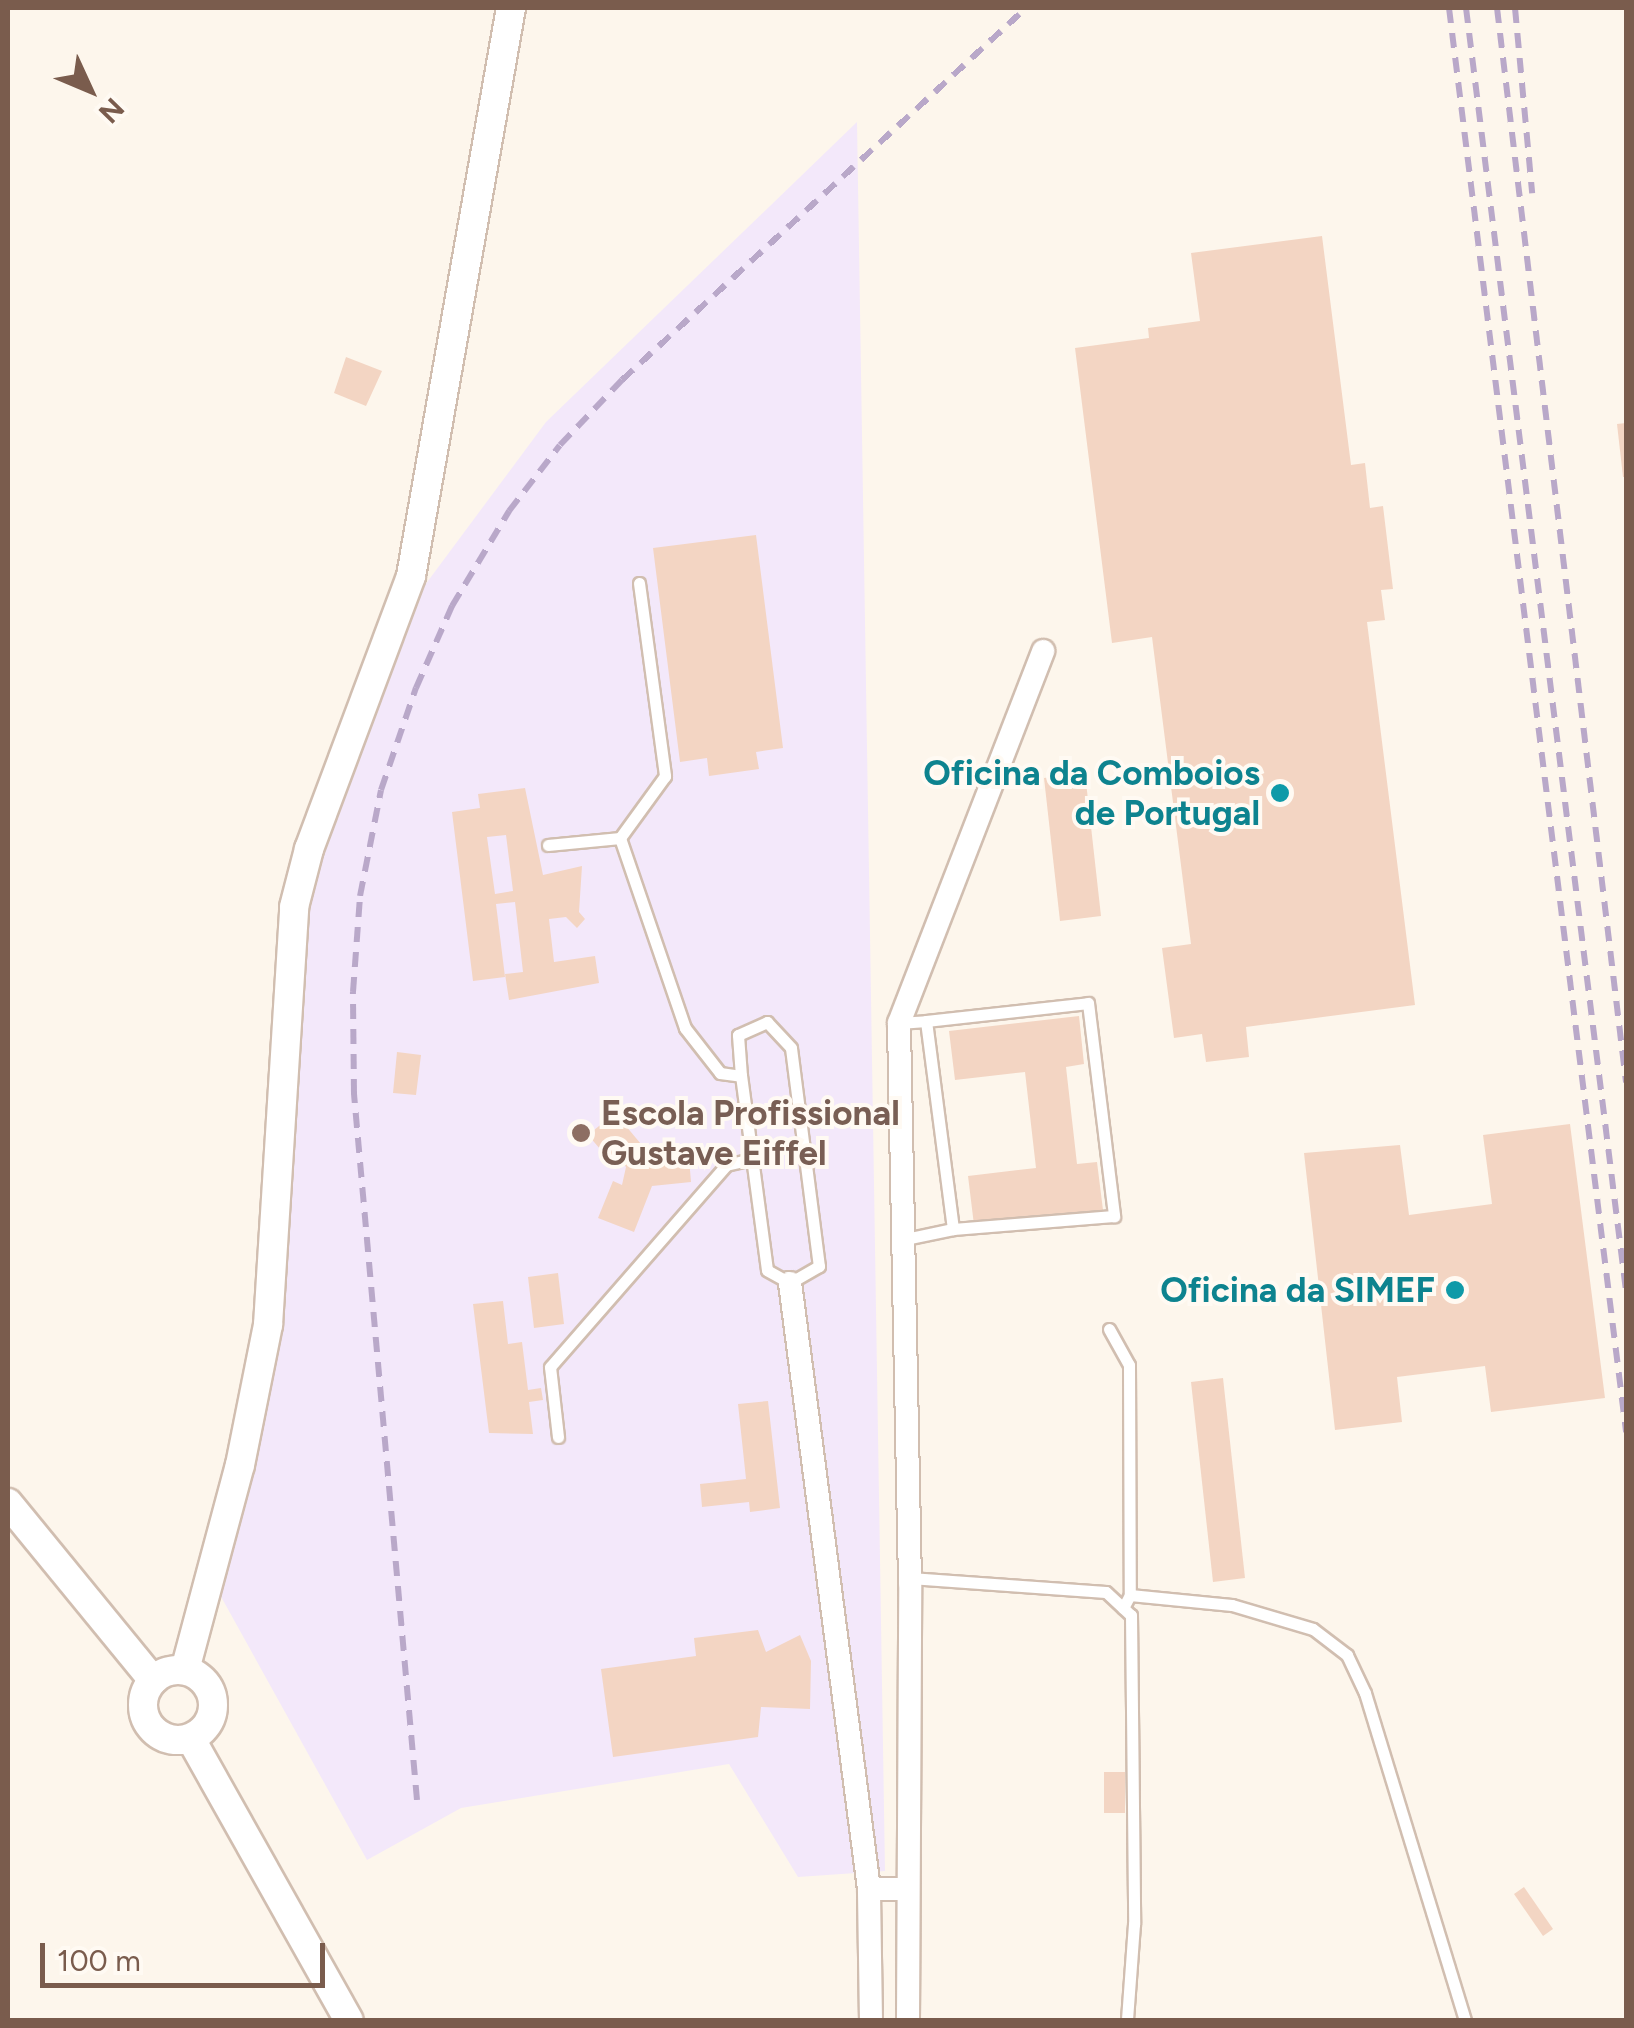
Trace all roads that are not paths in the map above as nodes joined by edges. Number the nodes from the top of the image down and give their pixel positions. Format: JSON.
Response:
{"nodes":[{"id":1,"x":511,"y":8,"type":"edge"},
{"id":2,"x":639,"y":583,"type":"dead end"},
{"id":3,"x":1043,"y":651,"type":"dead end"},
{"id":4,"x":620,"y":838,"type":"junction"},
{"id":5,"x":548,"y":846,"type":"dead end"},
{"id":6,"x":926,"y":1021,"type":"junction"},
{"id":7,"x":898,"y":1024,"type":"junction"},
{"id":8,"x":741,"y":1076,"type":"junction"},
{"id":9,"x":752,"y":1160,"type":"junction"},
{"id":10,"x":952,"y":1229,"type":"junction"},
{"id":11,"x":906,"y":1239,"type":"junction"},
{"id":12,"x":790,"y":1284,"type":"junction"},
{"id":13,"x":1109,"y":1330,"type":"dead end"},
{"id":14,"x":558,"y":1437,"type":"dead end"},
{"id":15,"x":8,"y":1503,"type":"edge"},
{"id":16,"x":910,"y":1578,"type":"junction"},
{"id":17,"x":1130,"y":1594,"type":"junction"},
{"id":18,"x":1123,"y":1608,"type":"junction"},
{"id":19,"x":185,"y":1670,"type":"junction"},
{"id":20,"x":153,"y":1680,"type":"junction"},
{"id":21,"x":191,"y":1739,"type":"junction"},
{"id":22,"x":906,"y":1888,"type":"junction"},
{"id":23,"x":869,"y":1890,"type":"junction"},
{"id":24,"x":349,"y":2020,"type":"edge"},
{"id":25,"x":871,"y":2020,"type":"edge"},
{"id":26,"x":908,"y":2020,"type":"edge"},
{"id":27,"x":1127,"y":2020,"type":"edge"},
{"id":28,"x":1466,"y":2020,"type":"edge"}],
"edges":[{"from":1,"to":19,"type":"street"},
{"from":2,"to":4,"type":"lane"},
{"from":3,"to":7,"type":"street"},
{"from":4,"to":5,"type":"lane"},
{"from":4,"to":8,"type":"lane"},
{"from":6,"to":7,"type":"lane"},
{"from":6,"to":10,"type":"lane"},
{"from":6,"to":10,"type":"lane"},
{"from":7,"to":11,"type":"street"},
{"from":8,"to":9,"type":"lane"},
{"from":8,"to":12,"type":"lane"},
{"from":9,"to":12,"type":"lane"},
{"from":9,"to":14,"type":"lane"},
{"from":10,"to":11,"type":"lane"},
{"from":11,"to":16,"type":"street"},
{"from":12,"to":23,"type":"street"},
{"from":13,"to":17,"type":"lane"},
{"from":15,"to":20,"type":"street"},
{"from":16,"to":18,"type":"lane"},
{"from":16,"to":22,"type":"street"},
{"from":17,"to":18,"type":"lane"},
{"from":17,"to":28,"type":"lane"},
{"from":18,"to":27,"type":"lane"},
{"from":19,"to":20,"type":"street"},
{"from":19,"to":21,"type":"street"},
{"from":20,"to":21,"type":"street"},
{"from":21,"to":24,"type":"street"},
{"from":22,"to":23,"type":"street"},
{"from":22,"to":26,"type":"street"},
{"from":23,"to":25,"type":"street"}]}
